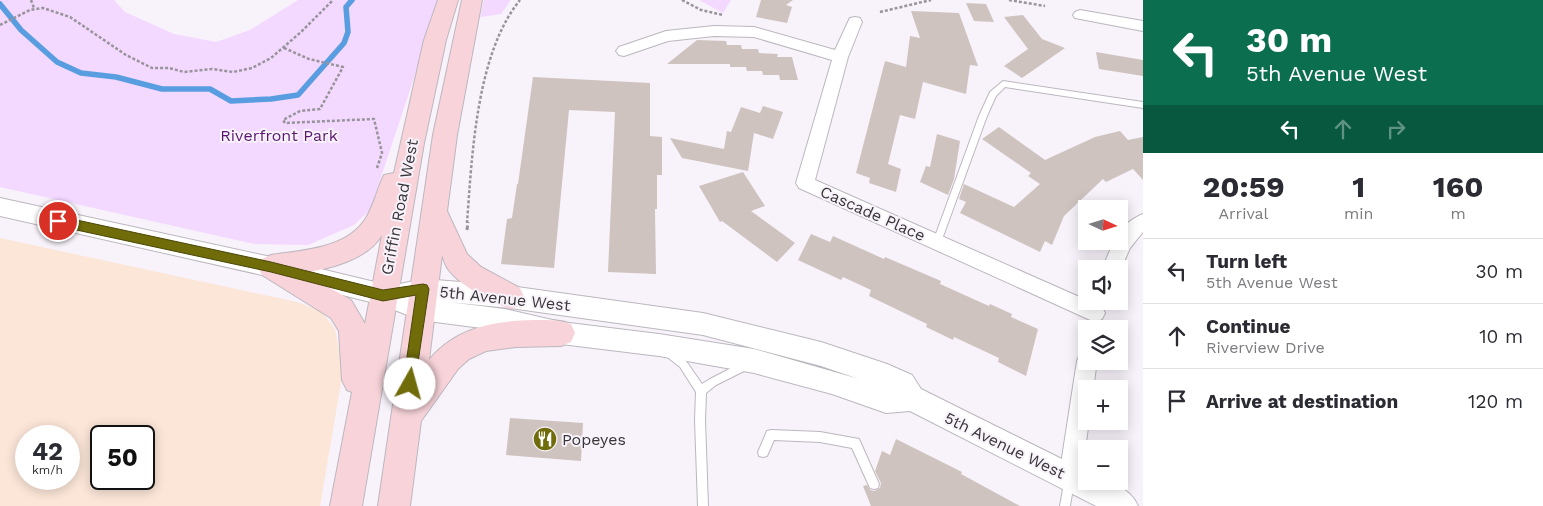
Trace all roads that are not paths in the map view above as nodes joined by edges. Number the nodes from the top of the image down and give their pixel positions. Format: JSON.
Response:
{"nodes":[{"id":1,"x":448,"y":0,"type":"edge"},
{"id":2,"x":472,"y":0,"type":"edge"},
{"id":3,"x":1080,"y":15,"type":"dead end"},
{"id":4,"x":855,"y":22,"type":"dead end"},
{"id":5,"x":1143,"y":26,"type":"edge"},
{"id":6,"x":624,"y":51,"type":"dead end"},
{"id":7,"x":840,"y":57,"type":"junction"},
{"id":8,"x":1143,"y":105,"type":"edge"},
{"id":9,"x":412,"y":142,"type":"junction"},
{"id":10,"x":0,"y":207,"type":"edge"},
{"id":11,"x":434,"y":210,"type":"junction"},
{"id":12,"x":1143,"y":222,"type":"edge"},
{"id":13,"x":936,"y":242,"type":"junction"},
{"id":14,"x":1114,"y":260,"type":"edge"},
{"id":15,"x":271,"y":267,"type":"junction"},
{"id":16,"x":383,"y":295,"type":"junction"},
{"id":17,"x":510,"y":297,"type":"junction"},
{"id":18,"x":421,"y":299,"type":"junction"},
{"id":19,"x":1096,"y":314,"type":"edge"},
{"id":20,"x":560,"y":333,"type":"junction"},
{"id":21,"x":659,"y":345,"type":"junction"},
{"id":22,"x":754,"y":361,"type":"junction"},
{"id":23,"x":1086,"y":370,"type":"edge"},
{"id":24,"x":701,"y":390,"type":"junction"},
{"id":25,"x":912,"y":398,"type":"junction"},
{"id":26,"x":406,"y":418,"type":"junction"},
{"id":27,"x":360,"y":422,"type":"junction"},
{"id":28,"x":763,"y":452,"type":"dead end"},
{"id":29,"x":1070,"y":476,"type":"junction"},
{"id":30,"x":874,"y":484,"type":"dead end"},
{"id":31,"x":346,"y":506,"type":"edge"},
{"id":32,"x":394,"y":506,"type":"edge"},
{"id":33,"x":702,"y":506,"type":"edge"},
{"id":34,"x":1065,"y":506,"type":"edge"},
{"id":35,"x":1124,"y":506,"type":"edge"}],
"edges":[{"from":1,"to":9,"type":"main road","name":"Griffin Road West"},
{"from":2,"to":11,"type":"main road","name":"Griffin Road West"},
{"from":3,"to":5,"type":"street"},
{"from":4,"to":7,"type":"street","name":"Cascade Place"},
{"from":6,"to":7,"type":"street"},
{"from":7,"to":13,"type":"street","name":"Cascade Place"},
{"from":8,"to":13,"type":"lane"},
{"from":9,"to":15,"type":"main road"},
{"from":9,"to":16,"type":"main road","name":"Griffin Road West"},
{"from":10,"to":15,"type":"street","name":"5th Avenue West"},
{"from":11,"to":17,"type":"main road"},
{"from":11,"to":18,"type":"main road","name":"Griffin Road West"},
{"from":12,"to":14,"type":"street"},
{"from":13,"to":19,"type":"street","name":"Cascade Place"},
{"from":15,"to":16,"type":"street","name":"5th Avenue West"},
{"from":15,"to":27,"type":"main road"},
{"from":16,"to":18,"type":"street","name":"5th Avenue West"},
{"from":16,"to":27,"type":"main road","name":"Griffin Road West"},
{"from":17,"to":18,"type":"street","name":"5th Avenue West"},
{"from":17,"to":25,"type":"street","name":"5th Avenue West"},
{"from":18,"to":20,"type":"street","name":"5th Avenue West"},
{"from":18,"to":26,"type":"main road","name":"Griffin Road West"},
{"from":20,"to":21,"type":"street","name":"5th Avenue West"},
{"from":20,"to":26,"type":"main road"},
{"from":21,"to":22,"type":"street","name":"5th Avenue West"},
{"from":21,"to":24,"type":"lane"},
{"from":22,"to":24,"type":"lane"},
{"from":22,"to":25,"type":"street","name":"5th Avenue West"},
{"from":23,"to":29,"type":"street"},
{"from":24,"to":33,"type":"lane"},
{"from":25,"to":29,"type":"street","name":"5th Avenue West"},
{"from":26,"to":32,"type":"main road","name":"Griffin Road West"},
{"from":27,"to":31,"type":"main road","name":"Griffin Road West"},
{"from":28,"to":30,"type":"lane"},
{"from":29,"to":34,"type":"lane"},
{"from":29,"to":35,"type":"street","name":"5th Avenue West"}]}
